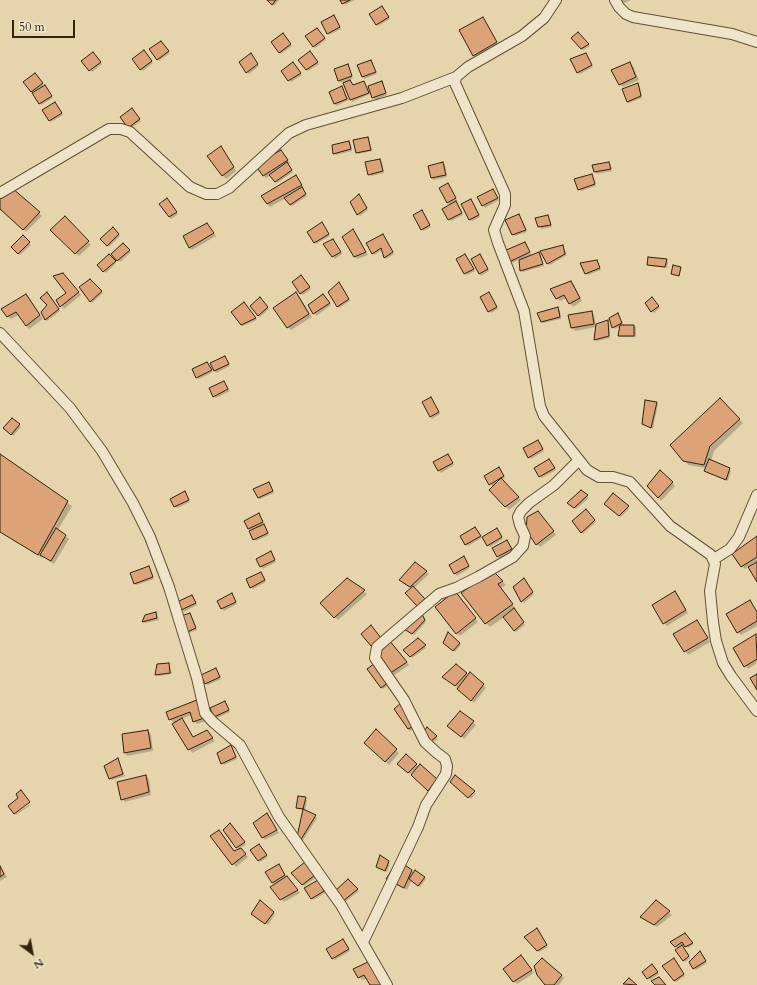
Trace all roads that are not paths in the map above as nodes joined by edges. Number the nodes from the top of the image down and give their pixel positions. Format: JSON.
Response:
{"nodes":[{"id":1,"x":556,"y":0,"type":"edge"},
{"id":2,"x":615,"y":0,"type":"edge"},
{"id":3,"x":757,"y":42,"type":"edge"},
{"id":4,"x":456,"y":77,"type":"junction"},
{"id":5,"x":0,"y":193,"type":"edge"},
{"id":6,"x":0,"y":333,"type":"edge"},
{"id":7,"x":578,"y":461,"type":"junction"},
{"id":8,"x":757,"y":495,"type":"edge"},
{"id":9,"x":714,"y":559,"type":"junction"},
{"id":10,"x":757,"y":711,"type":"edge"},
{"id":11,"x":363,"y":942,"type":"junction"},
{"id":12,"x":387,"y":985,"type":"edge"}],
"edges":[{"from":1,"to":4,"type":"street"},
{"from":2,"to":3,"type":"street"},
{"from":4,"to":5,"type":"street"},
{"from":4,"to":7,"type":"street"},
{"from":6,"to":11,"type":"street"},
{"from":7,"to":9,"type":"street"},
{"from":7,"to":11,"type":"street"},
{"from":8,"to":9,"type":"street"},
{"from":9,"to":10,"type":"street"},
{"from":11,"to":12,"type":"street"}]}
